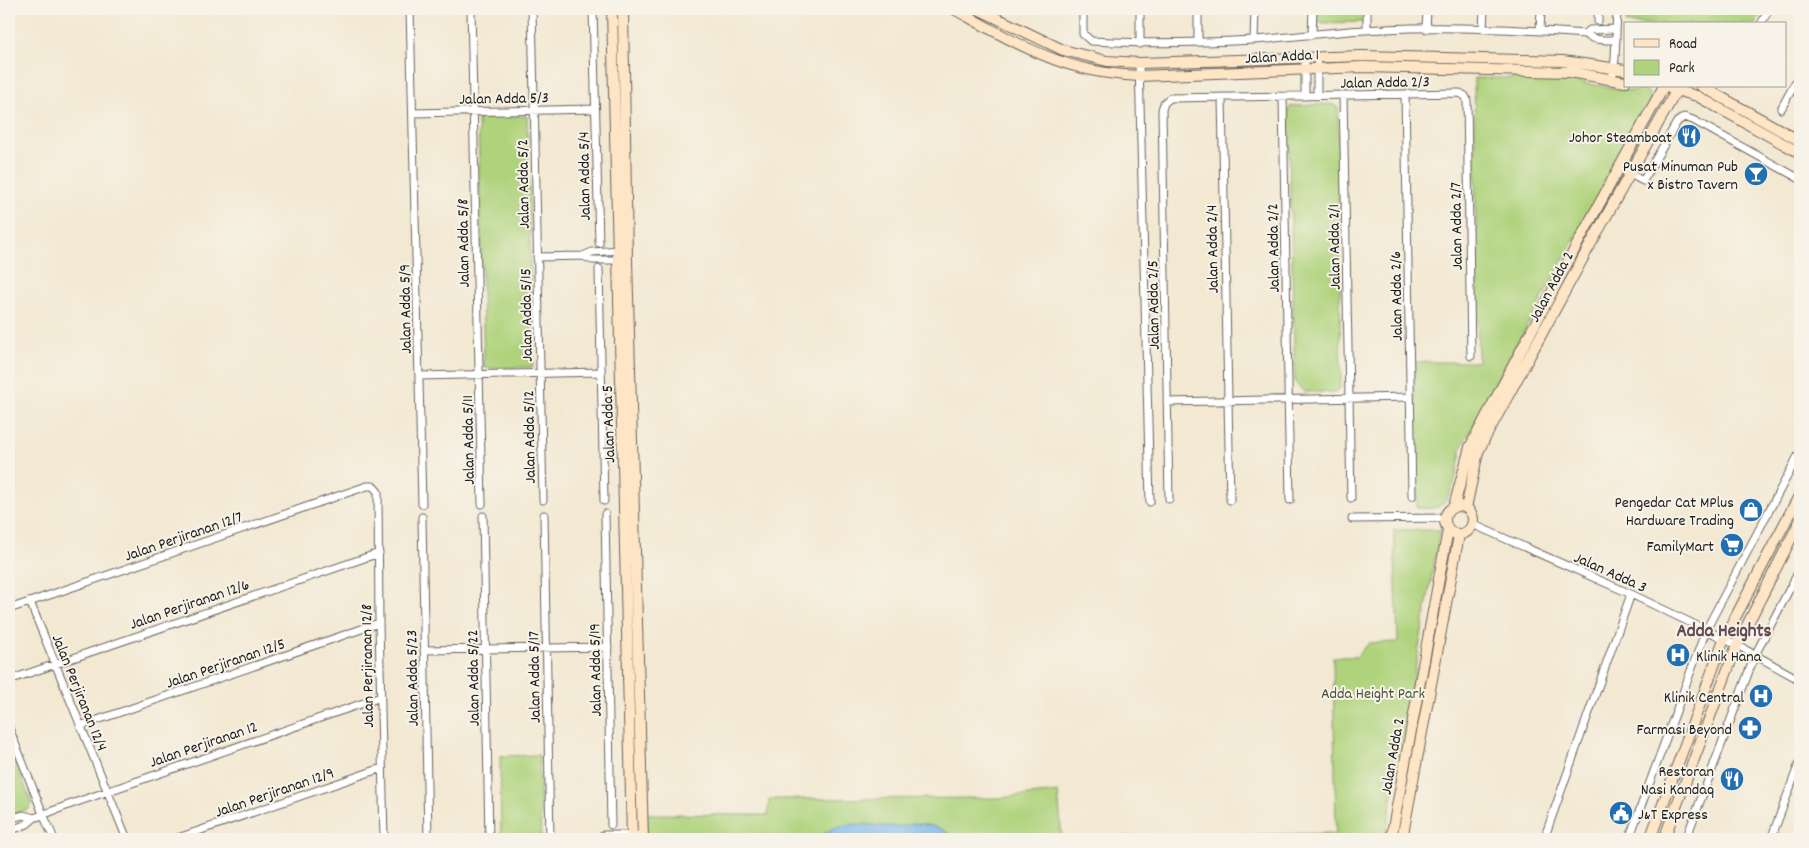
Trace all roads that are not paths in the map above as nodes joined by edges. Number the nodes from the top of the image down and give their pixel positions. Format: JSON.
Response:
{"nodes":[{"id":1,"x":410,"y":9,"type":"edge"},
{"id":2,"x":471,"y":9,"type":"edge"},
{"id":3,"x":532,"y":9,"type":"edge"},
{"id":4,"x":593,"y":9,"type":"edge"},
{"id":5,"x":612,"y":9,"type":"edge"},
{"id":6,"x":623,"y":9,"type":"edge"},
{"id":7,"x":954,"y":9,"type":"edge"},
{"id":8,"x":978,"y":9,"type":"edge"},
{"id":9,"x":1083,"y":9,"type":"edge"},
{"id":10,"x":1140,"y":9,"type":"edge"},
{"id":11,"x":1198,"y":9,"type":"edge"},
{"id":12,"x":1255,"y":9,"type":"edge"},
{"id":13,"x":1313,"y":9,"type":"edge"},
{"id":14,"x":1367,"y":9,"type":"edge"},
{"id":15,"x":1426,"y":9,"type":"edge"},
{"id":16,"x":1484,"y":9,"type":"edge"},
{"id":17,"x":1541,"y":9,"type":"edge"},
{"id":18,"x":1598,"y":9,"type":"edge"},
{"id":19,"x":1617,"y":9,"type":"edge"},
{"id":20,"x":1769,"y":9,"type":"edge"},
{"id":21,"x":1598,"y":21,"type":"dead end"},
{"id":22,"x":1761,"y":22,"type":"edge"},
{"id":23,"x":1426,"y":29,"type":"junction"},
{"id":24,"x":1483,"y":29,"type":"junction"},
{"id":25,"x":1616,"y":29,"type":"junction"},
{"id":26,"x":1367,"y":30,"type":"junction"},
{"id":27,"x":1540,"y":30,"type":"junction"},
{"id":28,"x":1312,"y":34,"type":"junction"},
{"id":29,"x":1585,"y":34,"type":"junction"},
{"id":30,"x":1254,"y":40,"type":"junction"},
{"id":31,"x":1616,"y":40,"type":"junction"},
{"id":32,"x":1198,"y":42,"type":"junction"},
{"id":33,"x":1140,"y":44,"type":"junction"},
{"id":34,"x":1317,"y":57,"type":"junction"},
{"id":35,"x":1305,"y":58,"type":"junction"},
{"id":36,"x":1139,"y":63,"type":"junction"},
{"id":37,"x":1317,"y":68,"type":"junction"},
{"id":38,"x":1614,"y":68,"type":"junction"},
{"id":39,"x":1305,"y":69,"type":"junction"},
{"id":40,"x":1624,"y":70,"type":"edge"},
{"id":41,"x":1800,"y":74,"type":"edge"},
{"id":42,"x":1139,"y":76,"type":"junction"},
{"id":43,"x":1612,"y":80,"type":"junction"},
{"id":44,"x":1624,"y":82,"type":"edge"},
{"id":45,"x":1660,"y":88,"type":"edge"},
{"id":46,"x":1678,"y":88,"type":"edge"},
{"id":47,"x":1704,"y":88,"type":"edge"},
{"id":48,"x":1405,"y":94,"type":"junction"},
{"id":49,"x":1343,"y":95,"type":"junction"},
{"id":50,"x":1283,"y":96,"type":"junction"},
{"id":51,"x":1305,"y":96,"type":"junction"},
{"id":52,"x":1317,"y":96,"type":"junction"},
{"id":53,"x":1465,"y":96,"type":"joint"},
{"id":54,"x":1222,"y":97,"type":"junction"},
{"id":55,"x":1781,"y":108,"type":"dead end"},
{"id":56,"x":595,"y":109,"type":"junction"},
{"id":57,"x":534,"y":110,"type":"junction"},
{"id":58,"x":473,"y":112,"type":"junction"},
{"id":59,"x":413,"y":113,"type":"junction"},
{"id":60,"x":1800,"y":141,"type":"edge"},
{"id":61,"x":1800,"y":153,"type":"edge"},
{"id":62,"x":1619,"y":168,"type":"junction"},
{"id":63,"x":1630,"y":174,"type":"junction"},
{"id":64,"x":1800,"y":179,"type":"edge"},
{"id":65,"x":598,"y":243,"type":"dead end"},
{"id":66,"x":622,"y":255,"type":"junction"},
{"id":67,"x":537,"y":257,"type":"junction"},
{"id":68,"x":598,"y":269,"type":"dead end"},
{"id":69,"x":1471,"y":356,"type":"dead end"},
{"id":70,"x":601,"y":372,"type":"junction"},
{"id":71,"x":540,"y":373,"type":"junction"},
{"id":72,"x":479,"y":374,"type":"junction"},
{"id":73,"x":419,"y":376,"type":"junction"},
{"id":74,"x":1410,"y":397,"type":"junction"},
{"id":75,"x":1350,"y":398,"type":"junction"},
{"id":76,"x":1288,"y":399,"type":"junction"},
{"id":77,"x":1228,"y":400,"type":"junction"},
{"id":78,"x":1167,"y":402,"type":"junction"},
{"id":79,"x":1493,"y":416,"type":"junction"},
{"id":80,"x":1800,"y":452,"type":"edge"},
{"id":81,"x":366,"y":486,"type":"joint"},
{"id":82,"x":1800,"y":494,"type":"edge"},
{"id":83,"x":1412,"y":496,"type":"dead end"},
{"id":84,"x":1351,"y":498,"type":"dead end"},
{"id":85,"x":1169,"y":499,"type":"dead end"},
{"id":86,"x":543,"y":500,"type":"dead end"},
{"id":87,"x":1230,"y":500,"type":"dead end"},
{"id":88,"x":1290,"y":500,"type":"dead end"},
{"id":89,"x":604,"y":501,"type":"dead end"},
{"id":90,"x":1150,"y":502,"type":"dead end"},
{"id":91,"x":422,"y":504,"type":"dead end"},
{"id":92,"x":482,"y":504,"type":"dead end"},
{"id":93,"x":1454,"y":506,"type":"junction"},
{"id":94,"x":1466,"y":508,"type":"junction"},
{"id":95,"x":544,"y":514,"type":"dead end"},
{"id":96,"x":605,"y":514,"type":"dead end"},
{"id":97,"x":483,"y":516,"type":"dead end"},
{"id":98,"x":422,"y":517,"type":"dead end"},
{"id":99,"x":1444,"y":518,"type":"junction"},
{"id":100,"x":1352,"y":519,"type":"dead end"},
{"id":101,"x":1800,"y":521,"type":"edge"},
{"id":102,"x":1472,"y":524,"type":"junction"},
{"id":103,"x":1448,"y":530,"type":"junction"},
{"id":104,"x":1459,"y":534,"type":"junction"},
{"id":105,"x":379,"y":553,"type":"junction"},
{"id":106,"x":1800,"y":570,"type":"edge"},
{"id":107,"x":1631,"y":594,"type":"junction"},
{"id":108,"x":30,"y":602,"type":"junction"},
{"id":109,"x":9,"y":609,"type":"edge"},
{"id":110,"x":379,"y":623,"type":"junction"},
{"id":111,"x":1706,"y":630,"type":"junction"},
{"id":112,"x":1724,"y":639,"type":"junction"},
{"id":113,"x":1737,"y":645,"type":"junction"},
{"id":114,"x":608,"y":647,"type":"junction"},
{"id":115,"x":546,"y":648,"type":"junction"},
{"id":116,"x":485,"y":649,"type":"junction"},
{"id":117,"x":424,"y":650,"type":"junction"},
{"id":118,"x":1755,"y":655,"type":"junction"},
{"id":119,"x":54,"y":664,"type":"junction"},
{"id":120,"x":9,"y":680,"type":"edge"},
{"id":121,"x":1800,"y":680,"type":"edge"},
{"id":122,"x":381,"y":697,"type":"junction"},
{"id":123,"x":80,"y":726,"type":"junction"},
{"id":124,"x":9,"y":728,"type":"edge"},
{"id":125,"x":1800,"y":760,"type":"edge"},
{"id":126,"x":382,"y":768,"type":"junction"},
{"id":127,"x":106,"y":791,"type":"junction"},
{"id":128,"x":42,"y":814,"type":"junction"},
{"id":129,"x":34,"y":818,"type":"junction"},
{"id":130,"x":9,"y":819,"type":"edge"},
{"id":131,"x":611,"y":824,"type":"dead end"},
{"id":132,"x":9,"y":831,"type":"edge"},
{"id":133,"x":637,"y":837,"type":"edge"},
{"id":134,"x":54,"y":839,"type":"edge"},
{"id":135,"x":127,"y":839,"type":"edge"},
{"id":136,"x":175,"y":839,"type":"edge"},
{"id":137,"x":384,"y":839,"type":"edge"},
{"id":138,"x":428,"y":839,"type":"edge"},
{"id":139,"x":489,"y":839,"type":"edge"},
{"id":140,"x":550,"y":839,"type":"edge"},
{"id":141,"x":597,"y":839,"type":"edge"},
{"id":142,"x":1391,"y":839,"type":"edge"},
{"id":143,"x":1402,"y":839,"type":"edge"},
{"id":144,"x":1544,"y":839,"type":"edge"},
{"id":145,"x":1629,"y":839,"type":"edge"},
{"id":146,"x":1650,"y":839,"type":"edge"},
{"id":147,"x":1664,"y":839,"type":"edge"},
{"id":148,"x":1686,"y":839,"type":"edge"},
{"id":149,"x":1771,"y":839,"type":"edge"}],
"edges":[{"from":1,"to":59,"type":"street"},
{"from":2,"to":58,"type":"street","name":"Jalan Adda 5/8"},
{"from":3,"to":57,"type":"street","name":"Jalan Adda 5/2"},
{"from":4,"to":56,"type":"street","name":"Jalan Adda 5/4"},
{"from":5,"to":66,"type":"street","name":"Jalan Adda 5"},
{"from":6,"to":66,"type":"street","name":"Jalan Adda 5"},
{"from":7,"to":42,"type":"street","name":"Jalan Adda 1"},
{"from":8,"to":36,"type":"street","name":"Jalan Adda 1"},
{"from":9,"to":33,"type":"street"},
{"from":10,"to":33,"type":"street"},
{"from":11,"to":32,"type":"street"},
{"from":12,"to":30,"type":"street"},
{"from":13,"to":28,"type":"street"},
{"from":14,"to":26,"type":"street"},
{"from":15,"to":23,"type":"street"},
{"from":16,"to":24,"type":"street"},
{"from":17,"to":27,"type":"street"},
{"from":18,"to":21,"type":"street"},
{"from":19,"to":25,"type":"street"},
{"from":20,"to":22,"type":"street"},
{"from":23,"to":24,"type":"street"},
{"from":23,"to":26,"type":"street"},
{"from":24,"to":27,"type":"street"},
{"from":25,"to":29,"type":"street"},
{"from":25,"to":31,"type":"street"},
{"from":26,"to":28,"type":"street"},
{"from":27,"to":29,"type":"street"},
{"from":28,"to":30,"type":"street"},
{"from":29,"to":31,"type":"street"},
{"from":30,"to":32,"type":"street"},
{"from":31,"to":38,"type":"street"},
{"from":32,"to":33,"type":"street"},
{"from":34,"to":35,"type":"street","name":"Jalan Adda 1"},
{"from":34,"to":37,"type":"street"},
{"from":34,"to":38,"type":"street","name":"Jalan Adda 1"},
{"from":35,"to":36,"type":"street","name":"Jalan Adda 1"},
{"from":35,"to":39,"type":"street"},
{"from":36,"to":42,"type":"street"},
{"from":37,"to":39,"type":"street","name":"Jalan Adda 1"},
{"from":37,"to":43,"type":"street","name":"Jalan Adda 1"},
{"from":37,"to":52,"type":"street"},
{"from":38,"to":40,"type":"street","name":"Jalan Adda 1"},
{"from":38,"to":43,"type":"street"},
{"from":39,"to":42,"type":"street","name":"Jalan Adda 1"},
{"from":39,"to":51,"type":"street"},
{"from":41,"to":55,"type":"street"},
{"from":42,"to":90,"type":"street"},
{"from":43,"to":44,"type":"street","name":"Jalan Adda 1"},
{"from":45,"to":62,"type":"street","name":"Jalan Adda 2"},
{"from":46,"to":61,"type":"street"},
{"from":46,"to":63,"type":"street","name":"Jalan Adda 2"},
{"from":47,"to":60,"type":"street"},
{"from":48,"to":49,"type":"street","name":"Jalan Adda 2/3"},
{"from":48,"to":53,"type":"street","name":"Jalan Adda 2/3"},
{"from":48,"to":74,"type":"street","name":"Jalan Adda 2/6"},
{"from":49,"to":52,"type":"street","name":"Jalan Adda 2/3"},
{"from":49,"to":75,"type":"street","name":"Jalan Adda 2/1"},
{"from":50,"to":51,"type":"street","name":"Jalan Adda 2/3"},
{"from":50,"to":54,"type":"street"},
{"from":50,"to":76,"type":"street","name":"Jalan Adda 2/2"},
{"from":51,"to":52,"type":"street","name":"Jalan Adda 2/3"},
{"from":53,"to":69,"type":"street","name":"Jalan Adda 2/7"},
{"from":54,"to":77,"type":"street","name":"Jalan Adda 2/4"},
{"from":54,"to":78,"type":"street","name":"Jalan Adda 2/5"},
{"from":56,"to":57,"type":"street","name":"Jalan Adda 5/3"},
{"from":56,"to":65,"type":"street","name":"Jalan Adda 5/4"},
{"from":57,"to":58,"type":"street","name":"Jalan Adda 5/3"},
{"from":57,"to":67,"type":"street","name":"Jalan Adda 5/2"},
{"from":58,"to":59,"type":"street","name":"Jalan Adda 5/3"},
{"from":58,"to":72,"type":"street","name":"Jalan Adda 5/8"},
{"from":59,"to":73,"type":"street","name":"Jalan Adda 5/9"},
{"from":62,"to":63,"type":"street"},
{"from":62,"to":79,"type":"street","name":"Jalan Adda 2"},
{"from":63,"to":64,"type":"street"},
{"from":63,"to":79,"type":"street","name":"Jalan Adda 2"},
{"from":66,"to":67,"type":"street"},
{"from":66,"to":133,"type":"street","name":"Jalan Adda 5"},
{"from":67,"to":71,"type":"street","name":"Jalan Adda 5/15"},
{"from":68,"to":70,"type":"street"},
{"from":70,"to":71,"type":"street"},
{"from":70,"to":89,"type":"street"},
{"from":71,"to":72,"type":"street"},
{"from":71,"to":86,"type":"street","name":"Jalan Adda 5/12"},
{"from":72,"to":73,"type":"street"},
{"from":72,"to":92,"type":"street","name":"Jalan Adda 5/11"},
{"from":73,"to":91,"type":"street","name":"Jalan Adda 5/9"},
{"from":74,"to":75,"type":"street"},
{"from":74,"to":83,"type":"street","name":"Jalan Adda 2/6"},
{"from":75,"to":76,"type":"street"},
{"from":75,"to":84,"type":"street","name":"Jalan Adda 2/1"},
{"from":76,"to":77,"type":"street"},
{"from":76,"to":88,"type":"street","name":"Jalan Adda 2/2"},
{"from":77,"to":78,"type":"street"},
{"from":77,"to":87,"type":"street","name":"Jalan Adda 2/4"},
{"from":78,"to":85,"type":"street","name":"Jalan Adda 2/5"},
{"from":79,"to":93,"type":"street","name":"Jalan Adda 2"},
{"from":79,"to":94,"type":"street","name":"Jalan Adda 2"},
{"from":80,"to":111,"type":"street"},
{"from":81,"to":105,"type":"street","name":"Jalan Perjiranan 12/8"},
{"from":81,"to":108,"type":"street","name":"Jalan Perjiranan 12/7"},
{"from":82,"to":112,"type":"street"},
{"from":93,"to":94,"type":"street"},
{"from":93,"to":99,"type":"street","name":"Jalan Adda 2"},
{"from":94,"to":102,"type":"street"},
{"from":95,"to":115,"type":"street","name":"Jalan Adda 5/17"},
{"from":96,"to":114,"type":"street","name":"Jalan Adda 5/19"},
{"from":97,"to":116,"type":"street","name":"Jalan Adda 5/22"},
{"from":98,"to":117,"type":"street","name":"Jalan Adda 5/23"},
{"from":99,"to":100,"type":"street"},
{"from":99,"to":103,"type":"street","name":"Jalan Adda 2"},
{"from":101,"to":113,"type":"street"},
{"from":102,"to":104,"type":"street"},
{"from":102,"to":107,"type":"street","name":"Jalan Adda 3"},
{"from":103,"to":104,"type":"street"},
{"from":103,"to":142,"type":"street","name":"Jalan Adda 2"},
{"from":104,"to":143,"type":"street","name":"Jalan Adda 2"},
{"from":105,"to":110,"type":"street","name":"Jalan Perjiranan 12/8"},
{"from":105,"to":119,"type":"street","name":"Jalan Perjiranan 12/6"},
{"from":106,"to":118,"type":"street"},
{"from":107,"to":111,"type":"street","name":"Jalan Adda 3"},
{"from":107,"to":144,"type":"street"},
{"from":108,"to":109,"type":"street","name":"Jalan Perjiranan 12/7"},
{"from":108,"to":119,"type":"street","name":"Jalan Perjiranan 12/4"},
{"from":110,"to":122,"type":"street","name":"Jalan Perjiranan 12/8"},
{"from":110,"to":123,"type":"street","name":"Jalan Perjiranan 12/5"},
{"from":111,"to":112,"type":"street","name":"Jalan Adda 3"},
{"from":111,"to":145,"type":"street"},
{"from":112,"to":113,"type":"street","name":"Jalan Adda 3"},
{"from":112,"to":146,"type":"street"},
{"from":113,"to":118,"type":"street","name":"Jalan Adda 3"},
{"from":113,"to":147,"type":"street"},
{"from":114,"to":115,"type":"street"},
{"from":114,"to":131,"type":"street","name":"Jalan Adda 5/19"},
{"from":115,"to":116,"type":"street"},
{"from":115,"to":140,"type":"street","name":"Jalan Adda 5/17"},
{"from":116,"to":117,"type":"street"},
{"from":116,"to":139,"type":"street","name":"Jalan Adda 5/22"},
{"from":117,"to":138,"type":"street","name":"Jalan Adda 5/23"},
{"from":118,"to":121,"type":"street","name":"Jalan Adda 3"},
{"from":118,"to":148,"type":"street"},
{"from":119,"to":120,"type":"street","name":"Jalan Perjiranan 12/6"},
{"from":119,"to":123,"type":"street","name":"Jalan Perjiranan 12/4"},
{"from":122,"to":126,"type":"street","name":"Jalan Perjiranan 12/8"},
{"from":122,"to":127,"type":"street","name":"Jalan Perjiranan 12"},
{"from":123,"to":127,"type":"street","name":"Jalan Perjiranan 12/4"},
{"from":124,"to":128,"type":"street"},
{"from":125,"to":149,"type":"street"},
{"from":126,"to":136,"type":"street","name":"Jalan Perjiranan 12/9"},
{"from":126,"to":137,"type":"street","name":"Jalan Perjiranan 12/8"},
{"from":127,"to":128,"type":"street","name":"Jalan Perjiranan 12"},
{"from":127,"to":135,"type":"street","name":"Jalan Perjiranan 12/4"},
{"from":128,"to":129,"type":"street","name":"Jalan Perjiranan 12"},
{"from":128,"to":134,"type":"street"},
{"from":129,"to":130,"type":"street","name":"Jalan Perjiranan 12"},
{"from":129,"to":132,"type":"street","name":"Jalan Perjiranan 12"},
{"from":133,"to":141,"type":"street"}]}
